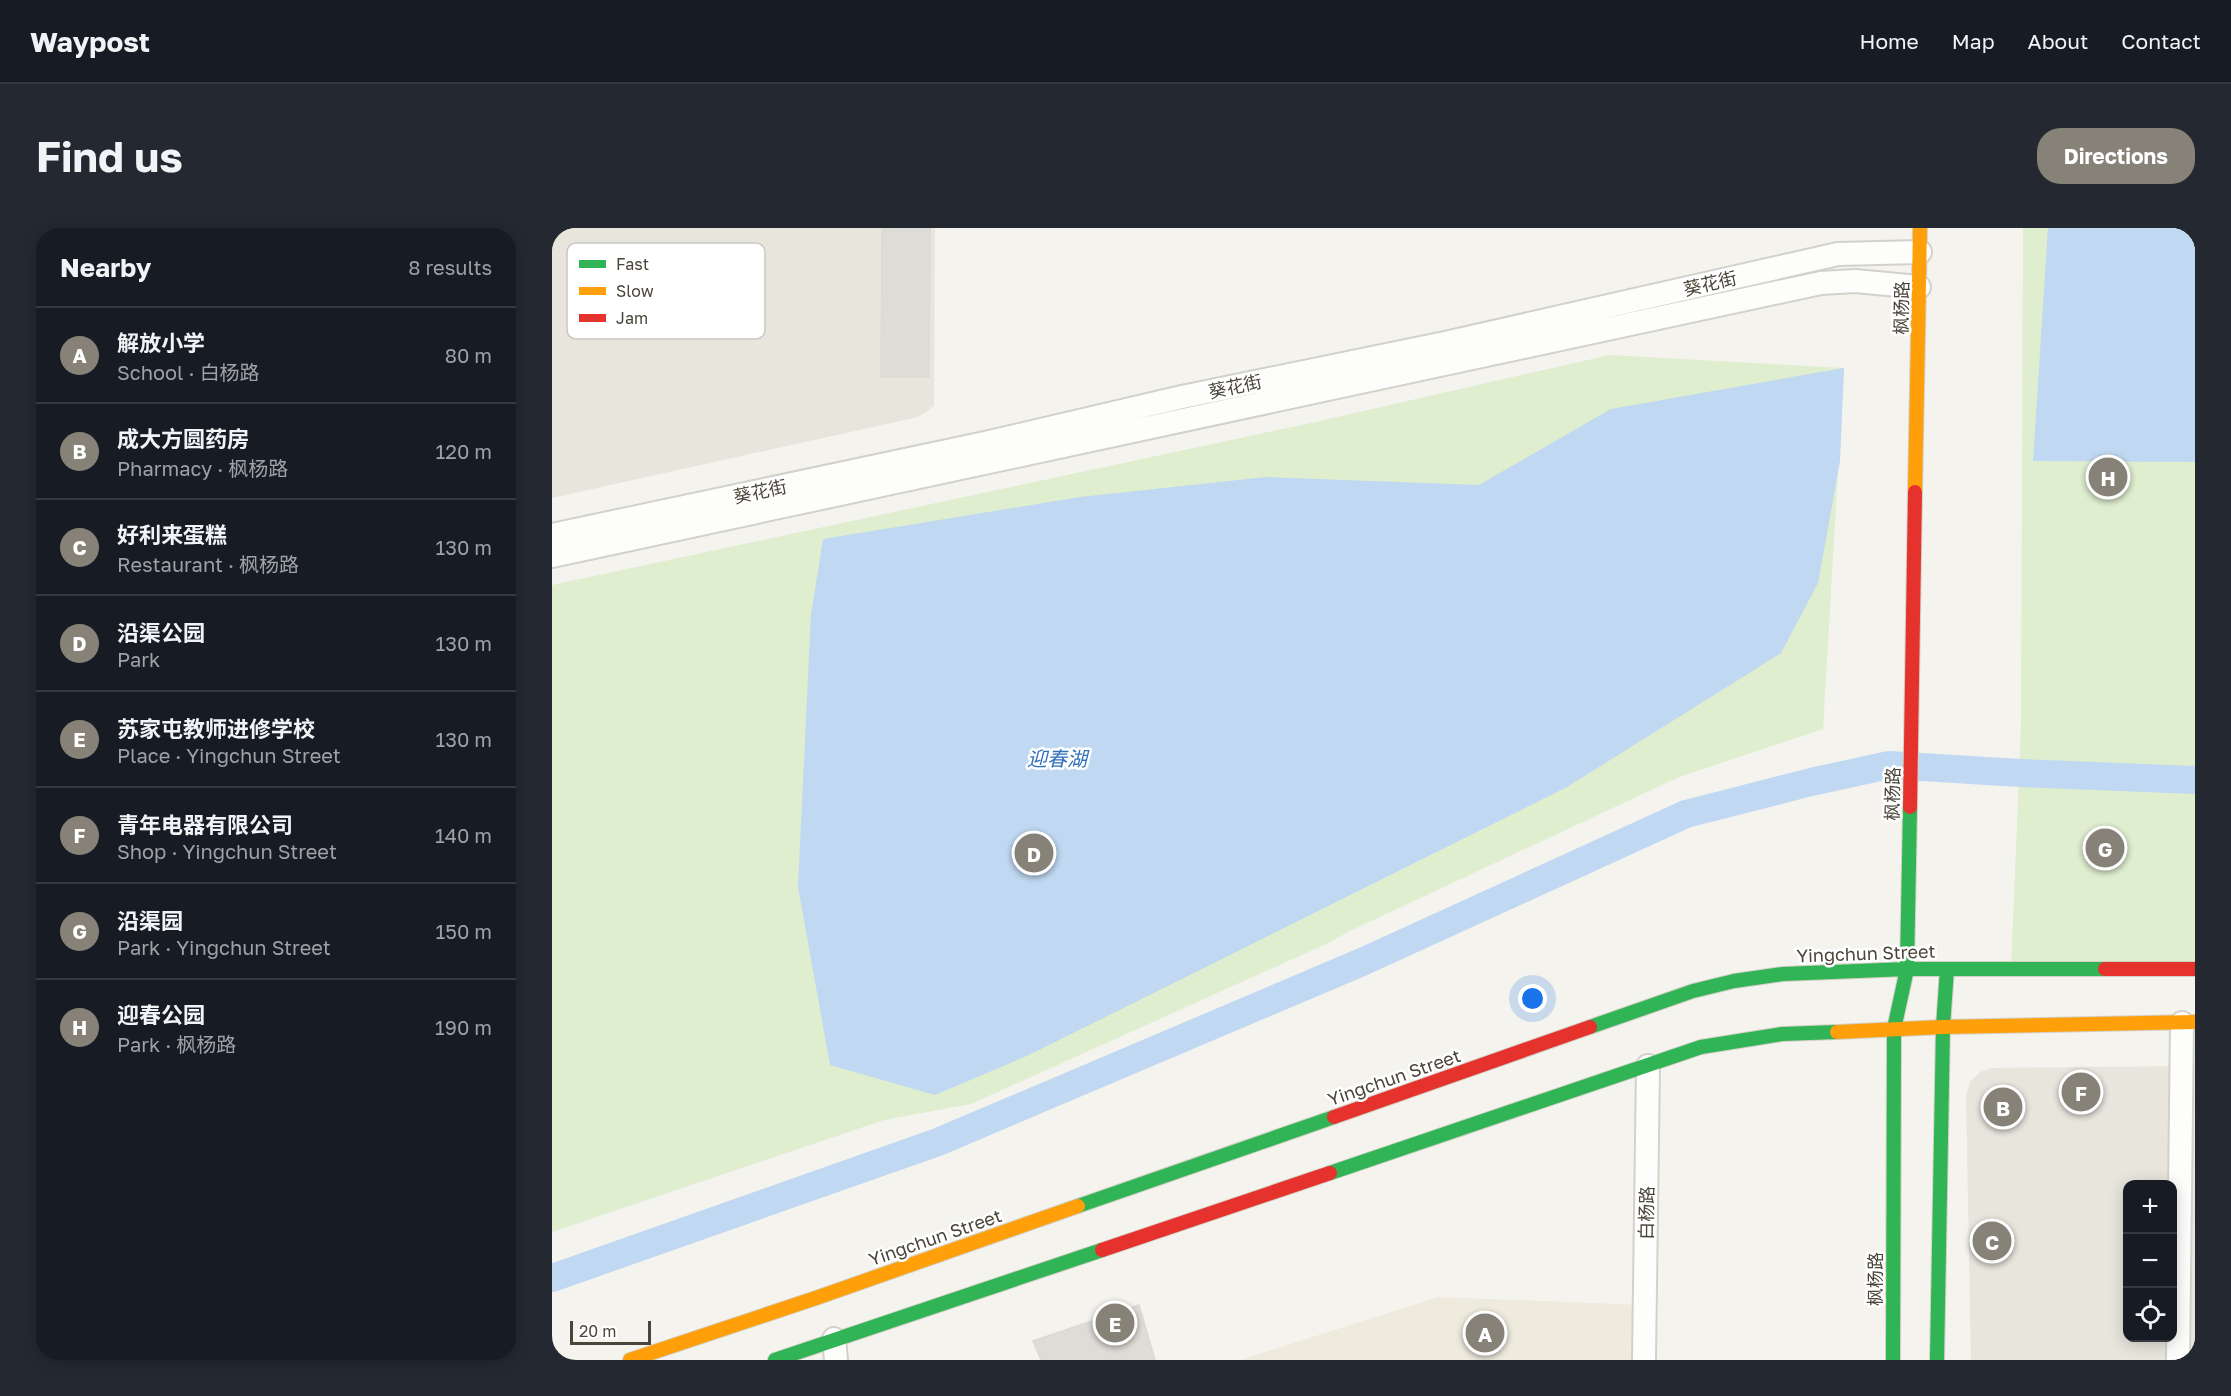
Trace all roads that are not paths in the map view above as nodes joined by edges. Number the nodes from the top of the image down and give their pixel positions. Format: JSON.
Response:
{"nodes":[{"id":1,"x":1920,"y":228,"type":"edge"},
{"id":2,"x":1920,"y":252,"type":"junction"},
{"id":3,"x":1919,"y":287,"type":"junction"},
{"id":4,"x":552,"y":535,"type":"edge"},
{"id":5,"x":552,"y":556,"type":"edge"},
{"id":6,"x":1907,"y":969,"type":"junction"},
{"id":7,"x":1947,"y":969,"type":"junction"},
{"id":8,"x":2195,"y":969,"type":"edge"},
{"id":9,"x":2189,"y":1022,"type":"edge"},
{"id":10,"x":1942,"y":1028,"type":"junction"},
{"id":11,"x":1894,"y":1029,"type":"junction"},
{"id":12,"x":1648,"y":1066,"type":"junction"},
{"id":13,"x":835,"y":1350,"type":"edge"},
{"id":14,"x":630,"y":1360,"type":"edge"},
{"id":15,"x":775,"y":1360,"type":"edge"},
{"id":16,"x":1644,"y":1360,"type":"edge"},
{"id":17,"x":1893,"y":1360,"type":"edge"},
{"id":18,"x":1937,"y":1360,"type":"edge"},
{"id":19,"x":2178,"y":1360,"type":"edge"}],
"edges":[{"from":1,"to":2,"type":"street","name":"枫杨路"},
{"from":2,"to":3,"type":"street","name":"枫杨路"},
{"from":2,"to":4,"type":"street","name":"葵花街"},
{"from":3,"to":5,"type":"street","name":"葵花街"},
{"from":3,"to":6,"type":"street","name":"枫杨路"},
{"from":6,"to":7,"type":"street","name":"Yingchun Street"},
{"from":6,"to":11,"type":"street","name":"枫杨路"},
{"from":6,"to":14,"type":"street","name":"Yingchun Street"},
{"from":7,"to":8,"type":"street","name":"Yingchun Street"},
{"from":7,"to":10,"type":"street"},
{"from":9,"to":10,"type":"street"},
{"from":9,"to":19,"type":"street"},
{"from":10,"to":11,"type":"street"},
{"from":10,"to":18,"type":"street"},
{"from":11,"to":12,"type":"street"},
{"from":11,"to":17,"type":"street","name":"枫杨路"},
{"from":12,"to":13,"type":"street"},
{"from":12,"to":16,"type":"street","name":"白杨路"},
{"from":13,"to":15,"type":"street"}]}
